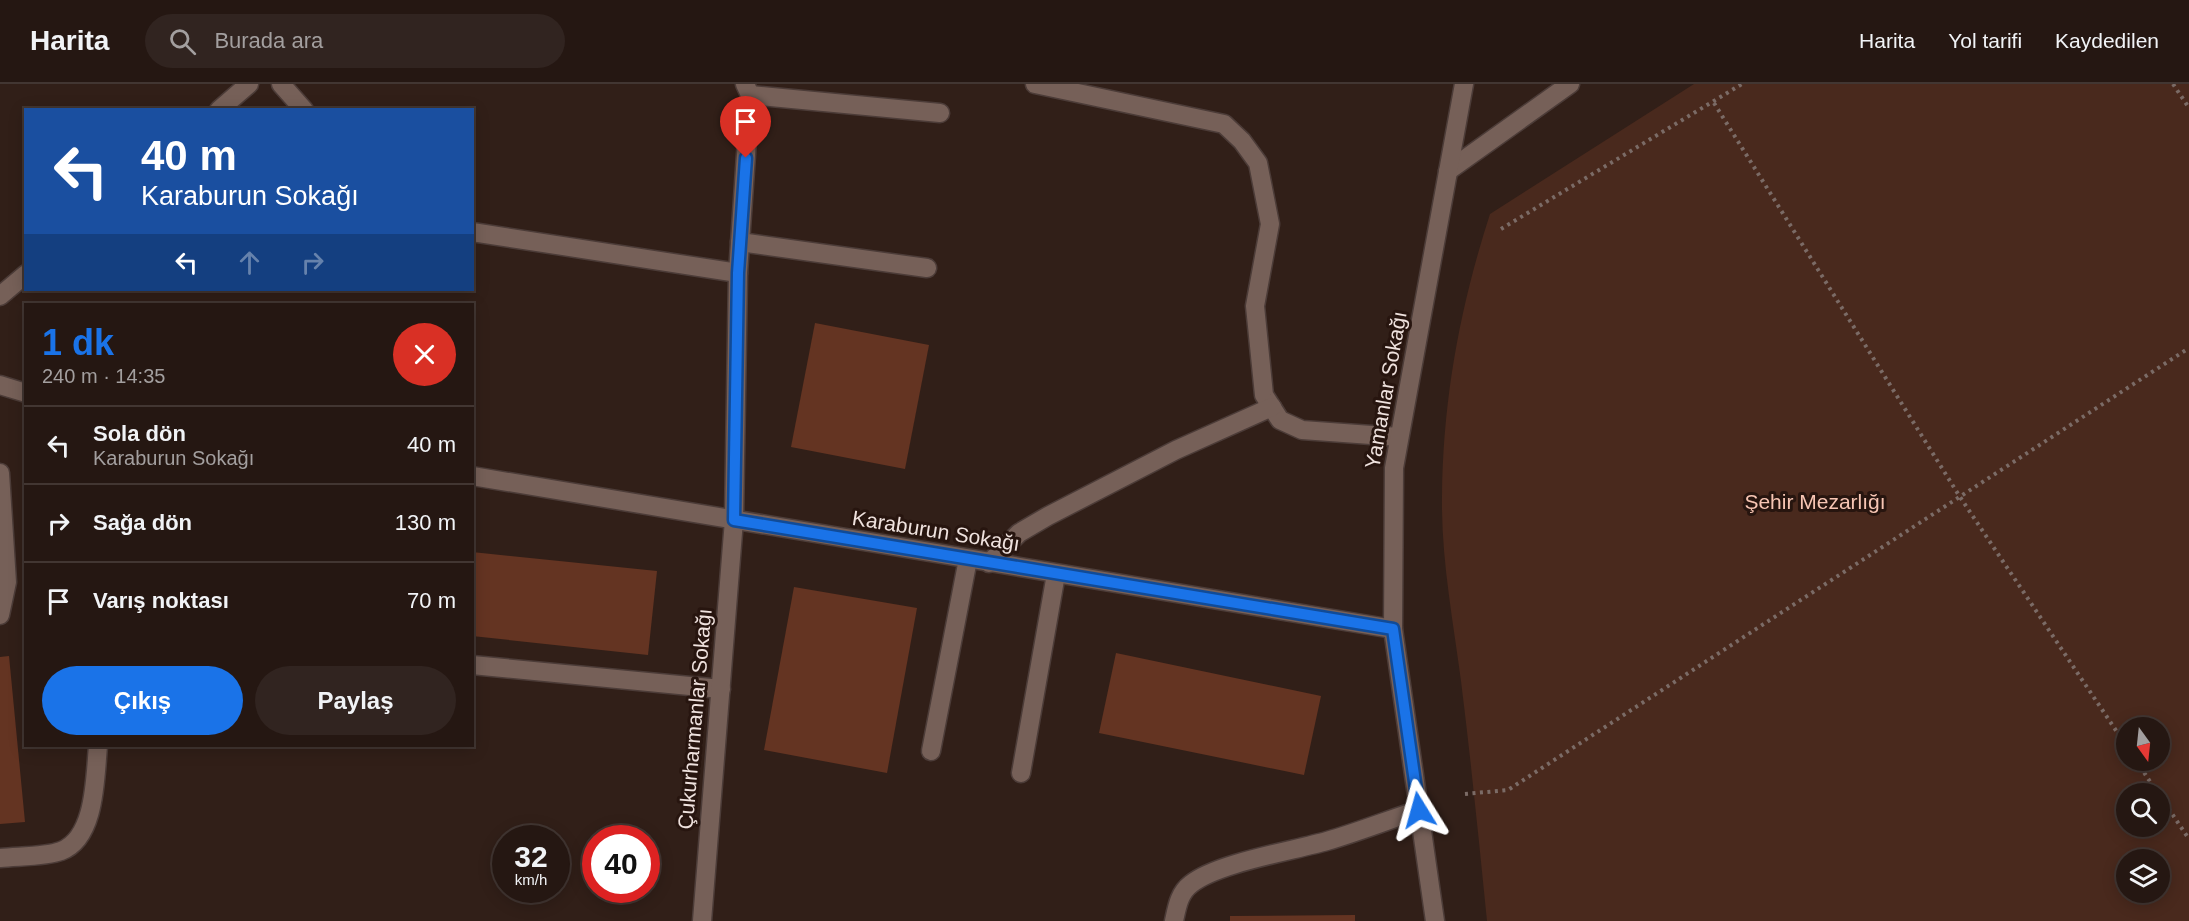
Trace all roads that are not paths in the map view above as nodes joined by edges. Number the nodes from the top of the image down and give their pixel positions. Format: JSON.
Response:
{"nodes":[{"id":1,"x":249,"y":84,"type":"edge"},
{"id":2,"x":281,"y":84,"type":"edge"},
{"id":3,"x":1035,"y":84,"type":"edge"},
{"id":4,"x":1464,"y":84,"type":"edge"},
{"id":5,"x":1570,"y":84,"type":"edge"},
{"id":6,"x":747,"y":90,"type":"edge"},
{"id":7,"x":221,"y":108,"type":"edge"},
{"id":8,"x":302,"y":108,"type":"edge"},
{"id":9,"x":940,"y":113,"type":"dead end"},
{"id":10,"x":1448,"y":171,"type":"junction"},
{"id":11,"x":474,"y":232,"type":"edge"},
{"id":12,"x":740,"y":243,"type":"junction"},
{"id":13,"x":927,"y":268,"type":"dead end"},
{"id":14,"x":738,"y":273,"type":"junction"},
{"id":15,"x":24,"y":276,"type":"edge"},
{"id":16,"x":0,"y":296,"type":"edge"},
{"id":17,"x":0,"y":385,"type":"edge"},
{"id":18,"x":24,"y":392,"type":"edge"},
{"id":19,"x":1272,"y":407,"type":"junction"},
{"id":20,"x":1400,"y":437,"type":"junction"},
{"id":21,"x":0,"y":473,"type":"edge"},
{"id":22,"x":474,"y":476,"type":"edge"},
{"id":23,"x":734,"y":520,"type":"junction"},
{"id":24,"x":968,"y":559,"type":"junction"},
{"id":25,"x":989,"y":563,"type":"junction"},
{"id":26,"x":1056,"y":574,"type":"junction"},
{"id":27,"x":0,"y":615,"type":"edge"},
{"id":28,"x":1393,"y":629,"type":"junction"},
{"id":29,"x":474,"y":665,"type":"edge"},
{"id":30,"x":720,"y":689,"type":"junction"},
{"id":31,"x":98,"y":747,"type":"edge"},
{"id":32,"x":931,"y":751,"type":"dead end"},
{"id":33,"x":1022,"y":773,"type":"dead end"},
{"id":34,"x":1419,"y":810,"type":"junction"},
{"id":35,"x":0,"y":858,"type":"edge"},
{"id":36,"x":702,"y":921,"type":"edge"},
{"id":37,"x":1174,"y":921,"type":"edge"},
{"id":38,"x":1435,"y":921,"type":"edge"}],
"edges":[{"from":1,"to":7,"type":"street"},
{"from":2,"to":8,"type":"street"},
{"from":3,"to":19,"type":"street"},
{"from":4,"to":10,"type":"street","name":"Yamanlar Sokağı"},
{"from":5,"to":10,"type":"street"},
{"from":6,"to":9,"type":"street"},
{"from":6,"to":12,"type":"street","name":"Çukurharmanlar Sokağı"},
{"from":10,"to":20,"type":"street","name":"Yamanlar Sokağı"},
{"from":11,"to":14,"type":"street"},
{"from":12,"to":13,"type":"street"},
{"from":12,"to":14,"type":"street","name":"Çukurharmanlar Sokağı"},
{"from":14,"to":23,"type":"street","name":"Çukurharmanlar Sokağı"},
{"from":15,"to":16,"type":"street"},
{"from":17,"to":18,"type":"street"},
{"from":19,"to":20,"type":"street"},
{"from":19,"to":25,"type":"street"},
{"from":20,"to":28,"type":"street","name":"Yamanlar Sokağı"},
{"from":21,"to":27,"type":"street"},
{"from":22,"to":23,"type":"street","name":"Karaburun Sokağı"},
{"from":23,"to":24,"type":"street","name":"Karaburun Sokağı"},
{"from":23,"to":30,"type":"street","name":"Çukurharmanlar Sokağı"},
{"from":24,"to":25,"type":"street","name":"Karaburun Sokağı"},
{"from":24,"to":32,"type":"street"},
{"from":25,"to":26,"type":"street","name":"Karaburun Sokağı"},
{"from":26,"to":28,"type":"street","name":"Karaburun Sokağı"},
{"from":26,"to":33,"type":"street"},
{"from":28,"to":34,"type":"street","name":"Yamanlar Sokağı"},
{"from":29,"to":30,"type":"street"},
{"from":30,"to":36,"type":"street","name":"Çukurharmanlar Sokağı"},
{"from":31,"to":35,"type":"street"},
{"from":34,"to":37,"type":"street"},
{"from":34,"to":38,"type":"street","name":"Yamanlar Sokağı"}]}
